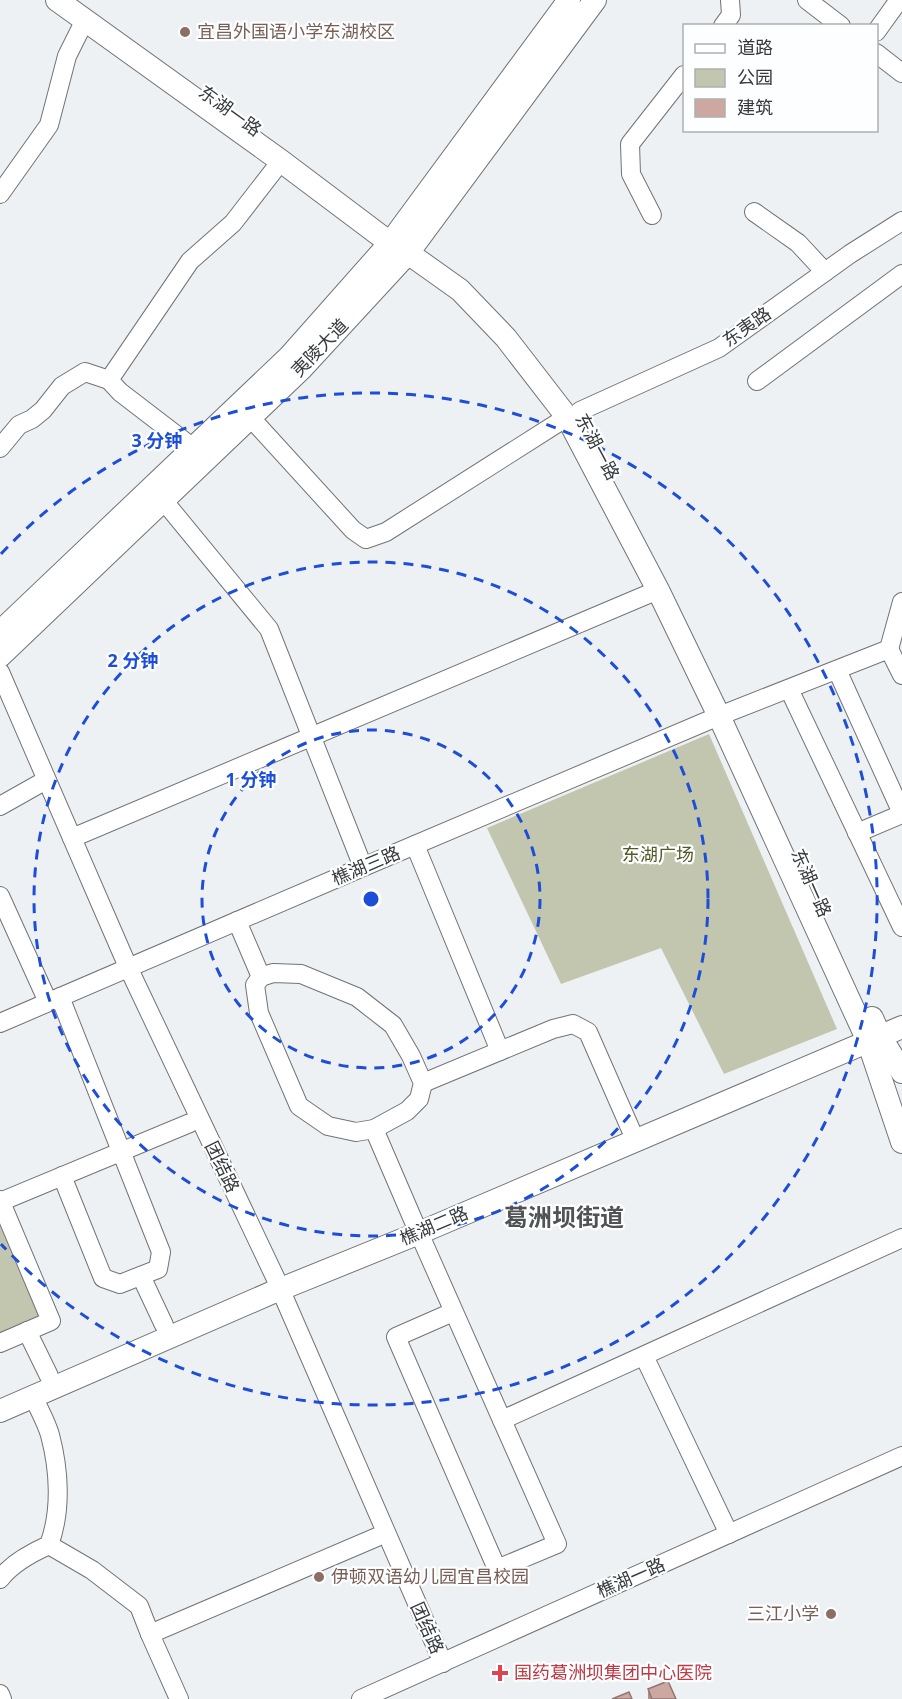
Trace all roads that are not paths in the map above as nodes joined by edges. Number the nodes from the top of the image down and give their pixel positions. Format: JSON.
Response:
{"nodes":[{"id":1,"x":57,"y":0,"type":"edge"},
{"id":2,"x":569,"y":0,"type":"edge"},
{"id":3,"x":596,"y":0,"type":"edge"},
{"id":4,"x":730,"y":0,"type":"edge"},
{"id":5,"x":807,"y":0,"type":"edge"},
{"id":6,"x":899,"y":0,"type":"edge"},
{"id":7,"x":80,"y":10,"type":"edge"},
{"id":8,"x":724,"y":24,"type":"edge"},
{"id":9,"x":838,"y":24,"type":"edge"},
{"id":10,"x":878,"y":29,"type":"edge"},
{"id":11,"x":878,"y":55,"type":"edge"},
{"id":12,"x":902,"y":73,"type":"edge"},
{"id":13,"x":683,"y":76,"type":"edge"},
{"id":14,"x":281,"y":161,"type":"junction"},
{"id":15,"x":0,"y":194,"type":"edge"},
{"id":16,"x":753,"y":212,"type":"dead end"},
{"id":17,"x":652,"y":215,"type":"dead end"},
{"id":18,"x":902,"y":221,"type":"edge"},
{"id":19,"x":403,"y":243,"type":"junction"},
{"id":20,"x":825,"y":272,"type":"junction"},
{"id":21,"x":902,"y":274,"type":"edge"},
{"id":22,"x":109,"y":380,"type":"junction"},
{"id":23,"x":757,"y":381,"type":"dead end"},
{"id":24,"x":574,"y":414,"type":"junction"},
{"id":25,"x":250,"y":417,"type":"junction"},
{"id":26,"x":0,"y":448,"type":"edge"},
{"id":27,"x":193,"y":448,"type":"junction"},
{"id":28,"x":163,"y":500,"type":"junction"},
{"id":29,"x":658,"y":590,"type":"junction"},
{"id":30,"x":902,"y":602,"type":"edge"},
{"id":31,"x":0,"y":632,"type":"edge"},
{"id":32,"x":890,"y":649,"type":"junction"},
{"id":33,"x":0,"y":656,"type":"edge"},
{"id":34,"x":837,"y":670,"type":"junction"},
{"id":35,"x":0,"y":672,"type":"edge"},
{"id":36,"x":902,"y":675,"type":"edge"},
{"id":37,"x":789,"y":688,"type":"junction"},
{"id":38,"x":0,"y":694,"type":"edge"},
{"id":39,"x":726,"y":714,"type":"junction"},
{"id":40,"x":311,"y":736,"type":"junction"},
{"id":41,"x":39,"y":784,"type":"junction"},
{"id":42,"x":0,"y":806,"type":"edge"},
{"id":43,"x":902,"y":813,"type":"edge"},
{"id":44,"x":857,"y":833,"type":"junction"},
{"id":45,"x":72,"y":838,"type":"junction"},
{"id":46,"x":415,"y":845,"type":"junction"},
{"id":47,"x":363,"y":867,"type":"junction"},
{"id":48,"x":0,"y":896,"type":"edge"},
{"id":49,"x":237,"y":921,"type":"junction"},
{"id":50,"x":902,"y":927,"type":"edge"},
{"id":51,"x":123,"y":969,"type":"junction"},
{"id":52,"x":261,"y":977,"type":"junction"},
{"id":53,"x":54,"y":1000,"type":"junction"},
{"id":54,"x":902,"y":1014,"type":"edge"},
{"id":55,"x":0,"y":1023,"type":"edge"},
{"id":56,"x":902,"y":1026,"type":"edge"},
{"id":57,"x":872,"y":1034,"type":"junction"},
{"id":58,"x":500,"y":1051,"type":"junction"},
{"id":59,"x":902,"y":1071,"type":"edge"},
{"id":60,"x":423,"y":1083,"type":"junction"},
{"id":61,"x":902,"y":1085,"type":"edge"},
{"id":62,"x":902,"y":1120,"type":"edge"},
{"id":63,"x":190,"y":1123,"type":"junction"},
{"id":64,"x":374,"y":1129,"type":"junction"},
{"id":65,"x":631,"y":1130,"type":"junction"},
{"id":66,"x":902,"y":1142,"type":"edge"},
{"id":67,"x":121,"y":1151,"type":"junction"},
{"id":68,"x":62,"y":1176,"type":"junction"},
{"id":69,"x":0,"y":1201,"type":"edge"},
{"id":70,"x":416,"y":1227,"type":"junction"},
{"id":71,"x":902,"y":1238,"type":"edge"},
{"id":72,"x":141,"y":1276,"type":"junction"},
{"id":73,"x":273,"y":1285,"type":"junction"},
{"id":74,"x":453,"y":1311,"type":"junction"},
{"id":75,"x":164,"y":1325,"type":"junction"},
{"id":76,"x":27,"y":1331,"type":"junction"},
{"id":77,"x":0,"y":1343,"type":"edge"},
{"id":78,"x":644,"y":1356,"type":"junction"},
{"id":79,"x":49,"y":1376,"type":"junction"},
{"id":80,"x":33,"y":1396,"type":"junction"},
{"id":81,"x":0,"y":1398,"type":"edge"},
{"id":82,"x":0,"y":1411,"type":"edge"},
{"id":83,"x":502,"y":1420,"type":"junction"},
{"id":84,"x":902,"y":1456,"type":"edge"},
{"id":85,"x":729,"y":1534,"type":"junction"},
{"id":86,"x":377,"y":1538,"type":"junction"},
{"id":87,"x":49,"y":1545,"type":"junction"},
{"id":88,"x":0,"y":1579,"type":"edge"},
{"id":89,"x":150,"y":1634,"type":"junction"},
{"id":90,"x":439,"y":1665,"type":"junction"},
{"id":91,"x":0,"y":1694,"type":"edge"},
{"id":92,"x":2,"y":1699,"type":"edge"},
{"id":93,"x":179,"y":1699,"type":"edge"},
{"id":94,"x":360,"y":1699,"type":"edge"}],
"edges":[{"from":1,"to":7,"type":"main road"},
{"from":2,"to":19,"type":"main road","name":"夷陵大道"},
{"from":3,"to":19,"type":"main road","name":"夷陵大道"},
{"from":4,"to":8,"type":"street"},
{"from":5,"to":9,"type":"street"},
{"from":6,"to":10,"type":"street"},
{"from":7,"to":14,"type":"main road"},
{"from":7,"to":15,"type":"street"},
{"from":7,"to":19,"type":"main road","name":"东湖一路"},
{"from":11,"to":12,"type":"street"},
{"from":13,"to":17,"type":"street"},
{"from":14,"to":19,"type":"main road"},
{"from":14,"to":22,"type":"street"},
{"from":16,"to":20,"type":"street"},
{"from":18,"to":20,"type":"street","name":"东夷路"},
{"from":19,"to":24,"type":"main road"},
{"from":19,"to":25,"type":"main road","name":"夷陵大道"},
{"from":19,"to":27,"type":"main road","name":"夷陵大道"},
{"from":20,"to":24,"type":"street","name":"东夷路"},
{"from":21,"to":23,"type":"street"},
{"from":22,"to":26,"type":"street"},
{"from":22,"to":27,"type":"street"},
{"from":24,"to":25,"type":"street","name":"东夷路"},
{"from":24,"to":29,"type":"main road"},
{"from":24,"to":39,"type":"main road","name":"东湖一路"},
{"from":25,"to":28,"type":"main road","name":"夷陵大道"},
{"from":27,"to":31,"type":"main road","name":"夷陵大道"},
{"from":28,"to":33,"type":"main road","name":"夷陵大道"},
{"from":28,"to":40,"type":"street"},
{"from":29,"to":39,"type":"main road"},
{"from":29,"to":40,"type":"street"},
{"from":30,"to":32,"type":"street"},
{"from":32,"to":34,"type":"street","name":"樵湖三路"},
{"from":32,"to":36,"type":"street"},
{"from":34,"to":37,"type":"street","name":"樵湖三路"},
{"from":34,"to":43,"type":"street"},
{"from":35,"to":45,"type":"street","name":"团结路"},
{"from":37,"to":39,"type":"street","name":"樵湖三路"},
{"from":37,"to":44,"type":"street"},
{"from":38,"to":41,"type":"street","name":"团结路"},
{"from":39,"to":46,"type":"street","name":"樵湖三路"},
{"from":39,"to":57,"type":"main road"},
{"from":40,"to":45,"type":"street"},
{"from":40,"to":47,"type":"street"},
{"from":41,"to":42,"type":"street"},
{"from":41,"to":51,"type":"street","name":"团结路"},
{"from":43,"to":44,"type":"street"},
{"from":44,"to":50,"type":"street"},
{"from":45,"to":51,"type":"street","name":"团结路"},
{"from":46,"to":47,"type":"street","name":"樵湖三路"},
{"from":46,"to":58,"type":"street"},
{"from":47,"to":49,"type":"street","name":"樵湖三路"},
{"from":48,"to":53,"type":"street"},
{"from":49,"to":51,"type":"street","name":"樵湖三路"},
{"from":49,"to":52,"type":"street"},
{"from":51,"to":53,"type":"street","name":"樵湖三路"},
{"from":51,"to":63,"type":"street","name":"团结路"},
{"from":51,"to":73,"type":"street","name":"团结路"},
{"from":52,"to":60,"type":"street"},
{"from":52,"to":64,"type":"street"},
{"from":53,"to":55,"type":"street","name":"樵湖三路"},
{"from":53,"to":67,"type":"street"},
{"from":54,"to":57,"type":"main road"},
{"from":56,"to":57,"type":"main road"},
{"from":57,"to":59,"type":"main road"},
{"from":57,"to":61,"type":"main road"},
{"from":57,"to":62,"type":"main road"},
{"from":57,"to":65,"type":"main road","name":"樵湖二路"},
{"from":57,"to":66,"type":"main road"},
{"from":57,"to":70,"type":"main road","name":"樵湖二路"},
{"from":58,"to":60,"type":"street"},
{"from":58,"to":65,"type":"street"},
{"from":60,"to":64,"type":"street"},
{"from":63,"to":67,"type":"street"},
{"from":63,"to":73,"type":"street","name":"团结路"},
{"from":64,"to":70,"type":"street"},
{"from":65,"to":70,"type":"main road","name":"樵湖二路"},
{"from":67,"to":68,"type":"street"},
{"from":67,"to":72,"type":"street"},
{"from":68,"to":69,"type":"street"},
{"from":68,"to":72,"type":"street"},
{"from":69,"to":76,"type":"street"},
{"from":70,"to":73,"type":"main road","name":"樵湖二路"},
{"from":70,"to":74,"type":"street"},
{"from":71,"to":78,"type":"street"},
{"from":72,"to":75,"type":"street"},
{"from":73,"to":75,"type":"main road","name":"樵湖二路"},
{"from":73,"to":80,"type":"main road","name":"樵湖二路"},
{"from":73,"to":86,"type":"street","name":"团结路"},
{"from":73,"to":90,"type":"street","name":"团结路"},
{"from":74,"to":83,"type":"street"},
{"from":74,"to":83,"type":"street"},
{"from":75,"to":79,"type":"main road","name":"樵湖二路"},
{"from":76,"to":77,"type":"street"},
{"from":76,"to":79,"type":"street"},
{"from":78,"to":83,"type":"street"},
{"from":78,"to":85,"type":"street"},
{"from":79,"to":81,"type":"main road","name":"樵湖二路"},
{"from":80,"to":82,"type":"main road","name":"樵湖二路"},
{"from":80,"to":87,"type":"street"},
{"from":84,"to":85,"type":"street","name":"樵湖一路"},
{"from":85,"to":90,"type":"street","name":"樵湖一路"},
{"from":86,"to":89,"type":"street"},
{"from":86,"to":90,"type":"street","name":"团结路"},
{"from":87,"to":88,"type":"street"},
{"from":87,"to":89,"type":"street"},
{"from":89,"to":93,"type":"street"},
{"from":90,"to":94,"type":"street","name":"樵湖一路"},
{"from":91,"to":92,"type":"street"}]}
